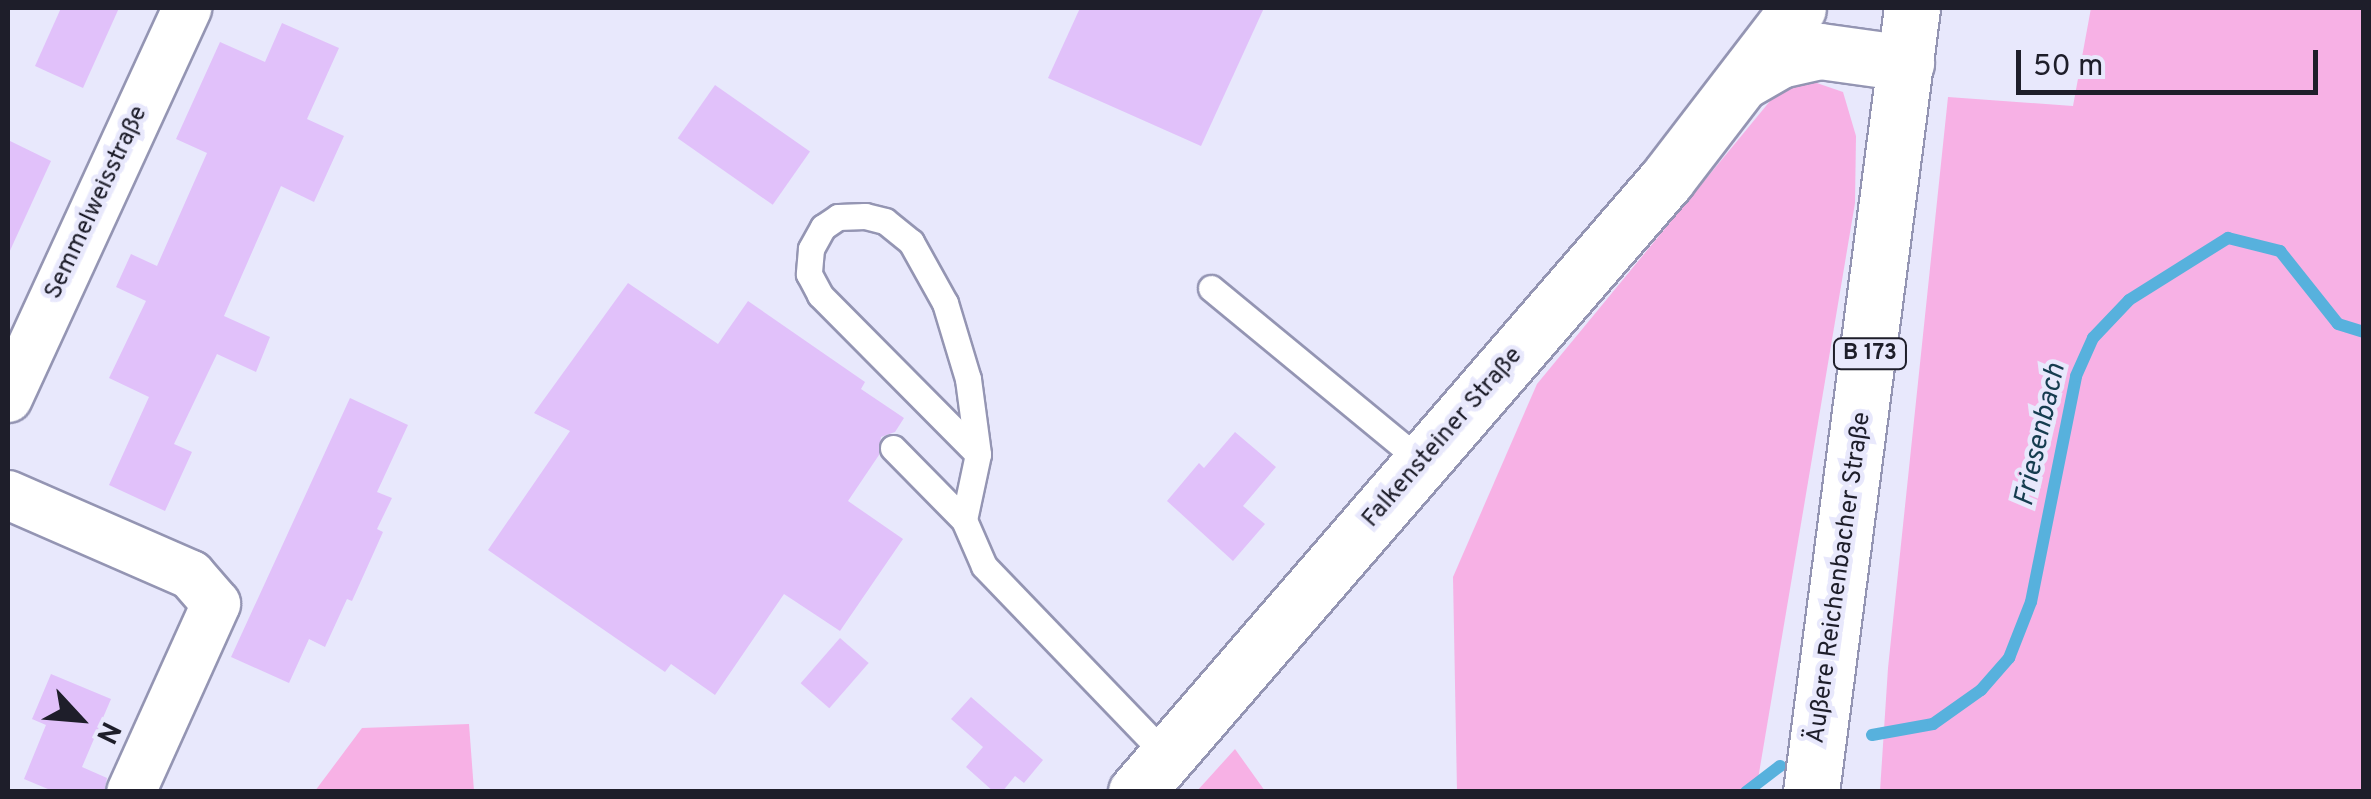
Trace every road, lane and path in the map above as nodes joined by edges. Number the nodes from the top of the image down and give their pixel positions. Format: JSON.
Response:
{"nodes":[{"id":1,"x":187,"y":8,"type":"edge"},
{"id":2,"x":1798,"y":8,"type":"edge"},
{"id":3,"x":1912,"y":8,"type":"edge"},
{"id":4,"x":1906,"y":63,"type":"junction"},
{"id":5,"x":1746,"y":80,"type":"junction"},
{"id":6,"x":1211,"y":288,"type":"dead end"},
{"id":7,"x":8,"y":398,"type":"edge"},
{"id":8,"x":893,"y":448,"type":"dead end"},
{"id":9,"x":978,"y":454,"type":"junction"},
{"id":10,"x":1422,"y":462,"type":"junction"},
{"id":11,"x":8,"y":495,"type":"edge"},
{"id":12,"x":964,"y":520,"type":"junction"},
{"id":13,"x":1152,"y":774,"type":"edge"},
{"id":14,"x":131,"y":792,"type":"edge"},
{"id":15,"x":1811,"y":792,"type":"edge"}],
"edges":[{"from":1,"to":7,"type":"street","name":"Semmelweisstraße"},
{"from":2,"to":5,"type":"main road","name":"Falkensteiner Straße"},
{"from":3,"to":4,"type":"main road","name":"Äußere Reichenbacher Straße","number":"B 173"},
{"from":4,"to":5,"type":"main road","name":"Falkensteiner Straße"},
{"from":4,"to":15,"type":"main road","name":"Äußere Reichenbacher Straße","number":"B 173"},
{"from":5,"to":10,"type":"main road","name":"Falkensteiner Straße"},
{"from":6,"to":10,"type":"lane"},
{"from":8,"to":12,"type":"lane"},
{"from":9,"to":9,"type":"lane"},
{"from":9,"to":12,"type":"lane"},
{"from":10,"to":13,"type":"main road","name":"Falkensteiner Straße"},
{"from":11,"to":14,"type":"street"},
{"from":12,"to":13,"type":"lane"}]}
